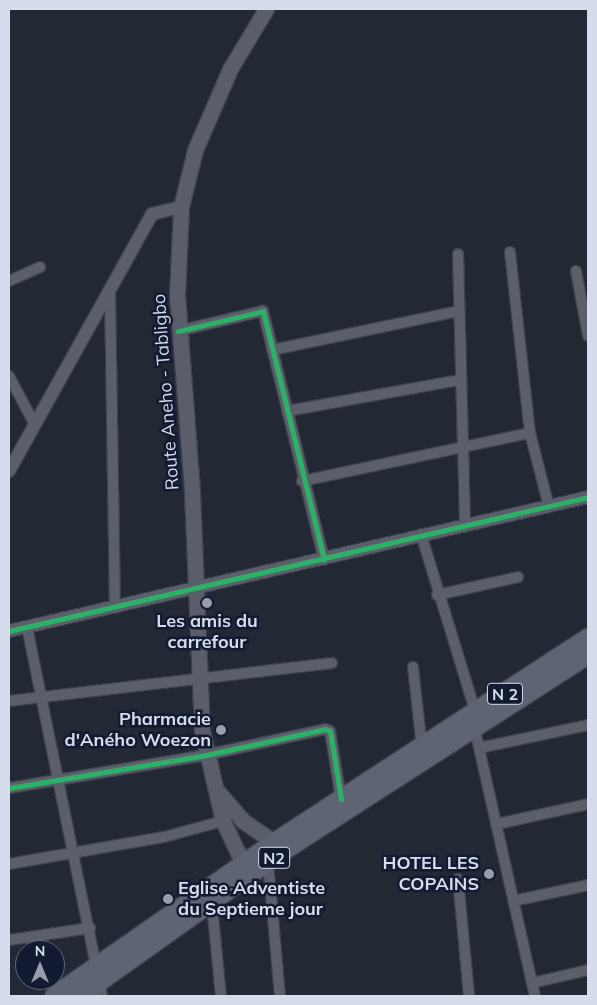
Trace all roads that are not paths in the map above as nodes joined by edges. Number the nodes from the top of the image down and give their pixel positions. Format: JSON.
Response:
{"nodes":[{"id":1,"x":266,"y":9,"type":"edge"},
{"id":2,"x":181,"y":207,"type":"junction"},
{"id":3,"x":510,"y":252,"type":"dead end"},
{"id":4,"x":458,"y":254,"type":"dead end"},
{"id":5,"x":40,"y":267,"type":"dead end"},
{"id":6,"x":576,"y":271,"type":"dead end"},
{"id":7,"x":9,"y":281,"type":"edge"},
{"id":8,"x":110,"y":291,"type":"junction"},
{"id":9,"x":458,"y":311,"type":"junction"},
{"id":10,"x":178,"y":331,"type":"junction"},
{"id":11,"x":588,"y":336,"type":"edge"},
{"id":12,"x":272,"y":350,"type":"junction"},
{"id":13,"x":9,"y":374,"type":"edge"},
{"id":14,"x":460,"y":380,"type":"junction"},
{"id":15,"x":287,"y":411,"type":"junction"},
{"id":16,"x":35,"y":425,"type":"junction"},
{"id":17,"x":530,"y":433,"type":"junction"},
{"id":18,"x":466,"y":448,"type":"junction"},
{"id":19,"x":9,"y":471,"type":"edge"},
{"id":20,"x":302,"y":481,"type":"junction"},
{"id":21,"x":588,"y":497,"type":"edge"},
{"id":22,"x":549,"y":507,"type":"junction"},
{"id":23,"x":466,"y":524,"type":"junction"},
{"id":24,"x":422,"y":534,"type":"junction"},
{"id":25,"x":324,"y":560,"type":"junction"},
{"id":26,"x":518,"y":577,"type":"dead end"},
{"id":27,"x":193,"y":592,"type":"junction"},
{"id":28,"x":437,"y":595,"type":"junction"},
{"id":29,"x":114,"y":608,"type":"junction"},
{"id":30,"x":28,"y":627,"type":"junction"},
{"id":31,"x":9,"y":631,"type":"edge"},
{"id":32,"x":588,"y":638,"type":"edge"},
{"id":33,"x":588,"y":655,"type":"edge"},
{"id":34,"x":332,"y":663,"type":"dead end"},
{"id":35,"x":413,"y":667,"type":"dead end"},
{"id":36,"x":197,"y":682,"type":"junction"},
{"id":37,"x":42,"y":698,"type":"junction"},
{"id":38,"x":9,"y":701,"type":"edge"},
{"id":39,"x":475,"y":722,"type":"junction"},
{"id":40,"x":588,"y":725,"type":"edge"},
{"id":41,"x":480,"y":748,"type":"junction"},
{"id":42,"x":422,"y":749,"type":"junction"},
{"id":43,"x":206,"y":755,"type":"junction"},
{"id":44,"x":59,"y":780,"type":"junction"},
{"id":45,"x":9,"y":788,"type":"edge"},
{"id":46,"x":215,"y":789,"type":"junction"},
{"id":47,"x":341,"y":799,"type":"junction"},
{"id":48,"x":588,"y":804,"type":"edge"},
{"id":49,"x":223,"y":821,"type":"junction"},
{"id":50,"x":497,"y":824,"type":"junction"},
{"id":51,"x":279,"y":846,"type":"junction"},
{"id":52,"x":74,"y":852,"type":"junction"},
{"id":53,"x":268,"y":862,"type":"junction"},
{"id":54,"x":9,"y":864,"type":"edge"},
{"id":55,"x":246,"y":870,"type":"junction"},
{"id":56,"x":458,"y":878,"type":"dead end"},
{"id":57,"x":588,"y":885,"type":"edge"},
{"id":58,"x":513,"y":901,"type":"junction"},
{"id":59,"x":212,"y":906,"type":"junction"},
{"id":60,"x":90,"y":928,"type":"junction"},
{"id":61,"x":9,"y":940,"type":"edge"},
{"id":62,"x":588,"y":970,"type":"edge"},
{"id":63,"x":99,"y":982,"type":"edge"},
{"id":64,"x":532,"y":983,"type":"junction"},
{"id":65,"x":54,"y":996,"type":"edge"},
{"id":66,"x":80,"y":996,"type":"edge"},
{"id":67,"x":221,"y":996,"type":"edge"},
{"id":68,"x":280,"y":996,"type":"edge"},
{"id":69,"x":469,"y":996,"type":"edge"},
{"id":70,"x":535,"y":996,"type":"edge"}],
"edges":[{"from":1,"to":2,"type":"main road","name":"Route Aneho - Tabligbo"},
{"from":2,"to":8,"type":"street"},
{"from":2,"to":10,"type":"main road","name":"Route Aneho - Tabligbo"},
{"from":3,"to":17,"type":"street"},
{"from":4,"to":9,"type":"street"},
{"from":5,"to":7,"type":"street"},
{"from":6,"to":11,"type":"street"},
{"from":8,"to":16,"type":"street"},
{"from":8,"to":29,"type":"street"},
{"from":9,"to":12,"type":"street"},
{"from":9,"to":14,"type":"street"},
{"from":10,"to":12,"type":"street"},
{"from":10,"to":27,"type":"main road","name":"Route Aneho - Tabligbo"},
{"from":12,"to":15,"type":"street"},
{"from":13,"to":16,"type":"street"},
{"from":14,"to":15,"type":"street"},
{"from":14,"to":18,"type":"street"},
{"from":15,"to":20,"type":"street"},
{"from":16,"to":19,"type":"street"},
{"from":17,"to":18,"type":"street"},
{"from":17,"to":22,"type":"street"},
{"from":18,"to":20,"type":"street"},
{"from":18,"to":23,"type":"street"},
{"from":20,"to":25,"type":"street"},
{"from":21,"to":22,"type":"street"},
{"from":22,"to":23,"type":"street"},
{"from":23,"to":24,"type":"street"},
{"from":24,"to":25,"type":"street"},
{"from":24,"to":28,"type":"street"},
{"from":25,"to":27,"type":"street"},
{"from":26,"to":28,"type":"street"},
{"from":27,"to":29,"type":"street"},
{"from":27,"to":36,"type":"main road","name":"Route Aneho - Tabligbo"},
{"from":28,"to":39,"type":"street"},
{"from":29,"to":30,"type":"street"},
{"from":30,"to":31,"type":"street"},
{"from":30,"to":37,"type":"street"},
{"from":32,"to":39,"type":"highway","number":"N 2"},
{"from":33,"to":39,"type":"highway","number":"N 2"},
{"from":34,"to":36,"type":"street"},
{"from":35,"to":42,"type":"street"},
{"from":36,"to":37,"type":"street"},
{"from":36,"to":43,"type":"main road","name":"Route Aneho - Tabligbo"},
{"from":37,"to":38,"type":"street"},
{"from":37,"to":44,"type":"street"},
{"from":39,"to":41,"type":"street"},
{"from":39,"to":42,"type":"highway","number":"N 2"},
{"from":39,"to":51,"type":"highway","number":"N2"},
{"from":40,"to":41,"type":"street"},
{"from":41,"to":50,"type":"street"},
{"from":42,"to":47,"type":"highway","number":"N2"},
{"from":43,"to":44,"type":"street"},
{"from":43,"to":46,"type":"main road","name":"Route Aneho - Tabligbo"},
{"from":43,"to":47,"type":"street"},
{"from":44,"to":45,"type":"street"},
{"from":44,"to":52,"type":"street"},
{"from":46,"to":49,"type":"main road","name":"Route Aneho - Tabligbo"},
{"from":46,"to":51,"type":"main road"},
{"from":47,"to":51,"type":"highway","number":"N2"},
{"from":48,"to":50,"type":"street"},
{"from":49,"to":52,"type":"street"},
{"from":49,"to":55,"type":"main road","name":"Route Aneho - Tabligbo"},
{"from":50,"to":58,"type":"street"},
{"from":51,"to":53,"type":"highway","number":"N2"},
{"from":51,"to":55,"type":"highway","number":"N2"},
{"from":52,"to":54,"type":"street"},
{"from":52,"to":60,"type":"street"},
{"from":53,"to":55,"type":"highway","number":"N2"},
{"from":53,"to":68,"type":"street"},
{"from":55,"to":59,"type":"highway","number":"N2"},
{"from":55,"to":63,"type":"highway","number":"N2"},
{"from":56,"to":69,"type":"street"},
{"from":57,"to":58,"type":"street"},
{"from":58,"to":64,"type":"street"},
{"from":59,"to":63,"type":"highway","number":"N2"},
{"from":59,"to":67,"type":"street"},
{"from":60,"to":61,"type":"street"},
{"from":60,"to":63,"type":"street"},
{"from":62,"to":64,"type":"street"},
{"from":63,"to":65,"type":"highway","number":"N2"},
{"from":63,"to":66,"type":"highway","number":"N2"},
{"from":64,"to":70,"type":"street"}]}
